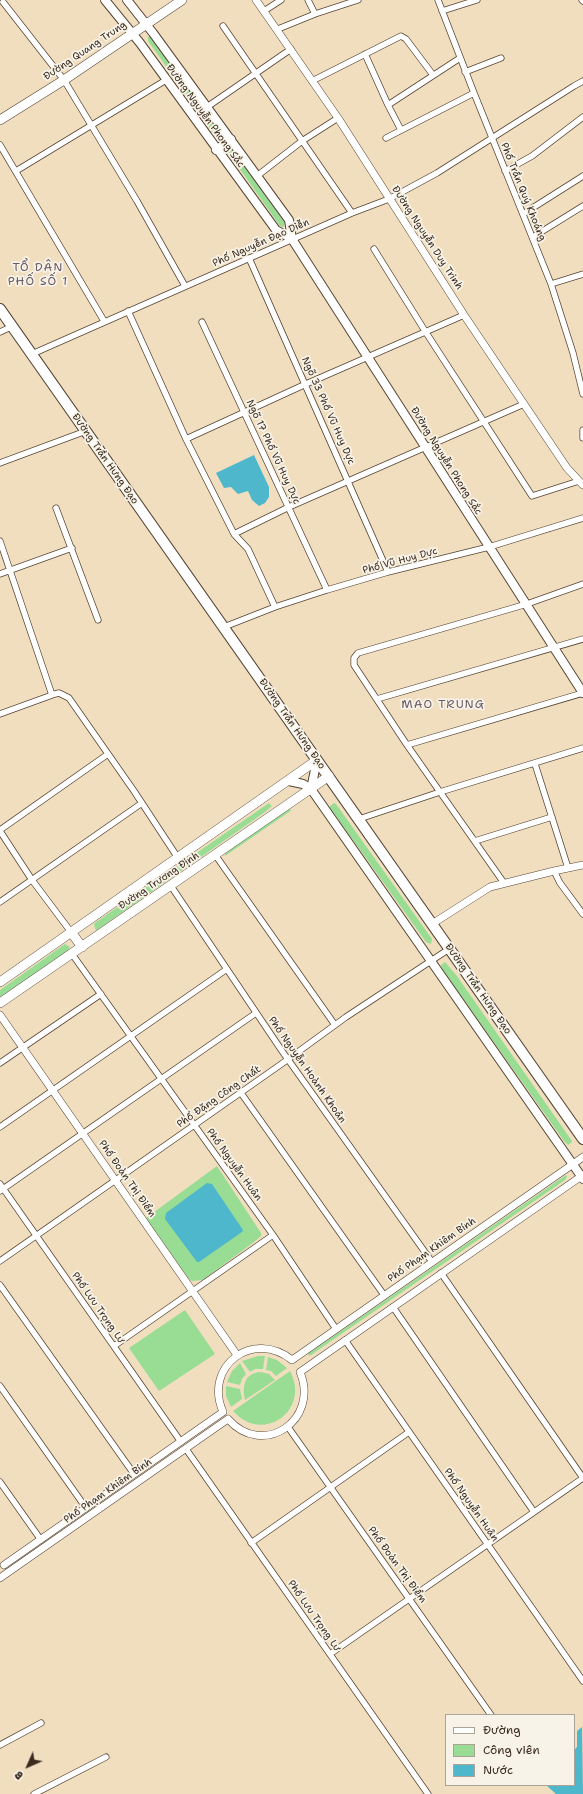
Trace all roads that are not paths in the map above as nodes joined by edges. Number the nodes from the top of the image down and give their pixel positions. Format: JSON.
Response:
{"nodes":[{"id":1,"x":105,"y":0,"type":"edge"},
{"id":2,"x":127,"y":0,"type":"edge"},
{"id":3,"x":182,"y":0,"type":"edge"},
{"id":4,"x":256,"y":0,"type":"edge"},
{"id":5,"x":281,"y":0,"type":"edge"},
{"id":6,"x":308,"y":0,"type":"edge"},
{"id":7,"x":358,"y":0,"type":"edge"},
{"id":8,"x":438,"y":0,"type":"edge"},
{"id":9,"x":477,"y":0,"type":"edge"},
{"id":10,"x":3,"y":2,"type":"dead end"},
{"id":11,"x":264,"y":11,"type":"junction"},
{"id":12,"x":442,"y":11,"type":"junction"},
{"id":13,"x":314,"y":14,"type":"junction"},
{"id":14,"x":146,"y":24,"type":"junction"},
{"id":15,"x":223,"y":26,"type":"dead end"},
{"id":16,"x":278,"y":30,"type":"junction"},
{"id":17,"x":132,"y":34,"type":"junction"},
{"id":18,"x":291,"y":49,"type":"junction"},
{"id":19,"x":365,"y":54,"type":"junction"},
{"id":20,"x":460,"y":58,"type":"junction"},
{"id":21,"x":502,"y":58,"type":"dead end"},
{"id":22,"x":466,"y":72,"type":"junction"},
{"id":23,"x":256,"y":73,"type":"junction"},
{"id":24,"x":433,"y":75,"type":"junction"},
{"id":25,"x":64,"y":80,"type":"junction"},
{"id":26,"x":166,"y":80,"type":"junction"},
{"id":27,"x":312,"y":81,"type":"junction"},
{"id":28,"x":583,"y":81,"type":"edge"},
{"id":29,"x":474,"y":94,"type":"junction"},
{"id":30,"x":388,"y":105,"type":"junction"},
{"id":31,"x":207,"y":107,"type":"junction"},
{"id":32,"x":583,"y":117,"type":"edge"},
{"id":33,"x":338,"y":118,"type":"junction"},
{"id":34,"x":0,"y":120,"type":"edge"},
{"id":35,"x":91,"y":125,"type":"junction"},
{"id":36,"x":401,"y":130,"type":"junction"},
{"id":37,"x":386,"y":138,"type":"dead end"},
{"id":38,"x":492,"y":138,"type":"junction"},
{"id":39,"x":230,"y":139,"type":"junction"},
{"id":40,"x":302,"y":141,"type":"junction"},
{"id":41,"x":0,"y":145,"type":"edge"},
{"id":42,"x":216,"y":150,"type":"junction"},
{"id":43,"x":16,"y":171,"type":"junction"},
{"id":44,"x":505,"y":171,"type":"junction"},
{"id":45,"x":257,"y":176,"type":"junction"},
{"id":46,"x":583,"y":176,"type":"edge"},
{"id":47,"x":390,"y":199,"type":"junction"},
{"id":48,"x":583,"y":206,"type":"edge"},
{"id":49,"x":352,"y":213,"type":"junction"},
{"id":50,"x":522,"y":214,"type":"junction"},
{"id":51,"x":532,"y":237,"type":"junction"},
{"id":52,"x":292,"y":239,"type":"junction"},
{"id":53,"x":374,"y":249,"type":"dead end"},
{"id":54,"x":249,"y":258,"type":"junction"},
{"id":55,"x":583,"y":274,"type":"edge"},
{"id":56,"x":551,"y":284,"type":"junction"},
{"id":57,"x":185,"y":286,"type":"junction"},
{"id":58,"x":0,"y":309,"type":"edge"},
{"id":59,"x":128,"y":311,"type":"junction"},
{"id":60,"x":464,"y":316,"type":"junction"},
{"id":61,"x":104,"y":321,"type":"junction"},
{"id":62,"x":202,"y":322,"type":"dead end"},
{"id":63,"x":13,"y":326,"type":"junction"},
{"id":64,"x":425,"y":331,"type":"junction"},
{"id":65,"x":0,"y":332,"type":"edge"},
{"id":66,"x":32,"y":354,"type":"junction"},
{"id":67,"x":368,"y":358,"type":"junction"},
{"id":68,"x":306,"y":384,"type":"junction"},
{"id":69,"x":583,"y":394,"type":"edge"},
{"id":70,"x":524,"y":404,"type":"junction"},
{"id":71,"x":244,"y":412,"type":"junction"},
{"id":72,"x":484,"y":422,"type":"junction"},
{"id":73,"x":583,"y":430,"type":"edge"},
{"id":74,"x":86,"y":431,"type":"junction"},
{"id":75,"x":583,"y":438,"type":"edge"},
{"id":76,"x":186,"y":439,"type":"junction"},
{"id":77,"x":426,"y":446,"type":"junction"},
{"id":78,"x":0,"y":463,"type":"edge"},
{"id":79,"x":349,"y":482,"type":"junction"},
{"id":80,"x":581,"y":483,"type":"edge"},
{"id":81,"x":289,"y":507,"type":"junction"},
{"id":82,"x":56,"y":508,"type":"dead end"},
{"id":83,"x":583,"y":518,"type":"edge"},
{"id":84,"x":234,"y":534,"type":"junction"},
{"id":85,"x":0,"y":542,"type":"edge"},
{"id":86,"x":489,"y":547,"type":"junction"},
{"id":87,"x":72,"y":548,"type":"junction"},
{"id":88,"x":10,"y":571,"type":"junction"},
{"id":89,"x":388,"y":572,"type":"junction"},
{"id":90,"x":0,"y":574,"type":"edge"},
{"id":91,"x":583,"y":584,"type":"edge"},
{"id":92,"x":327,"y":590,"type":"junction"},
{"id":93,"x":527,"y":604,"type":"junction"},
{"id":94,"x":275,"y":607,"type":"junction"},
{"id":95,"x":98,"y":620,"type":"dead end"},
{"id":96,"x":224,"y":627,"type":"junction"},
{"id":97,"x":583,"y":638,"type":"edge"},
{"id":98,"x":553,"y":647,"type":"junction"},
{"id":99,"x":583,"y":693,"type":"edge"},
{"id":100,"x":52,"y":695,"type":"junction"},
{"id":101,"x":377,"y":700,"type":"junction"},
{"id":102,"x":0,"y":714,"type":"edge"},
{"id":103,"x":407,"y":746,"type":"junction"},
{"id":104,"x":583,"y":748,"type":"edge"},
{"id":105,"x":108,"y":754,"type":"junction"},
{"id":106,"x":318,"y":760,"type":"junction"},
{"id":107,"x":535,"y":764,"type":"junction"},
{"id":108,"x":329,"y":776,"type":"junction"},
{"id":109,"x":289,"y":781,"type":"junction"},
{"id":110,"x":311,"y":789,"type":"junction"},
{"id":111,"x":440,"y":792,"type":"junction"},
{"id":112,"x":142,"y":803,"type":"junction"},
{"id":113,"x":552,"y":817,"type":"junction"},
{"id":114,"x":359,"y":819,"type":"junction"},
{"id":115,"x":0,"y":831,"type":"edge"},
{"id":116,"x":475,"y":841,"type":"junction"},
{"id":117,"x":216,"y":856,"type":"junction"},
{"id":118,"x":178,"y":858,"type":"junction"},
{"id":119,"x":583,"y":865,"type":"edge"},
{"id":120,"x":568,"y":868,"type":"junction"},
{"id":121,"x":554,"y":870,"type":"junction"},
{"id":122,"x":32,"y":880,"type":"junction"},
{"id":123,"x":504,"y":883,"type":"junction"},
{"id":124,"x":171,"y":886,"type":"junction"},
{"id":125,"x":0,"y":902,"type":"edge"},
{"id":126,"x":583,"y":914,"type":"edge"},
{"id":127,"x":432,"y":924,"type":"junction"},
{"id":128,"x":70,"y":932,"type":"junction"},
{"id":129,"x":82,"y":948,"type":"junction"},
{"id":130,"x":449,"y":949,"type":"junction"},
{"id":131,"x":72,"y":954,"type":"junction"},
{"id":132,"x":430,"y":962,"type":"junction"},
{"id":133,"x":226,"y":969,"type":"junction"},
{"id":134,"x":0,"y":982,"type":"edge"},
{"id":135,"x":100,"y":994,"type":"junction"},
{"id":136,"x":0,"y":1003,"type":"edge"},
{"id":137,"x":256,"y":1013,"type":"junction"},
{"id":138,"x":0,"y":1015,"type":"edge"},
{"id":139,"x":336,"y":1024,"type":"junction"},
{"id":140,"x":131,"y":1036,"type":"junction"},
{"id":141,"x":23,"y":1048,"type":"junction"},
{"id":142,"x":289,"y":1059,"type":"junction"},
{"id":143,"x":0,"y":1063,"type":"edge"},
{"id":144,"x":162,"y":1079,"type":"junction"},
{"id":145,"x":53,"y":1091,"type":"junction"},
{"id":146,"x":241,"y":1093,"type":"junction"},
{"id":147,"x":194,"y":1125,"type":"junction"},
{"id":148,"x":0,"y":1127,"type":"edge"},
{"id":149,"x":82,"y":1133,"type":"junction"},
{"id":150,"x":583,"y":1139,"type":"edge"},
{"id":151,"x":583,"y":1157,"type":"edge"},
{"id":152,"x":573,"y":1164,"type":"junction"},
{"id":153,"x":582,"y":1176,"type":"edge"},
{"id":154,"x":116,"y":1181,"type":"junction"},
{"id":155,"x":1,"y":1188,"type":"edge"},
{"id":156,"x":36,"y":1235,"type":"junction"},
{"id":157,"x":273,"y":1235,"type":"junction"},
{"id":158,"x":0,"y":1261,"type":"edge"},
{"id":159,"x":432,"y":1262,"type":"junction"},
{"id":160,"x":441,"y":1273,"type":"junction"},
{"id":161,"x":0,"y":1285,"type":"edge"},
{"id":162,"x":193,"y":1291,"type":"junction"},
{"id":163,"x":384,"y":1295,"type":"junction"},
{"id":164,"x":393,"y":1307,"type":"junction"},
{"id":165,"x":336,"y":1329,"type":"junction"},
{"id":166,"x":345,"y":1340,"type":"junction"},
{"id":167,"x":114,"y":1346,"type":"junction"},
{"id":168,"x":237,"y":1355,"type":"junction"},
{"id":169,"x":0,"y":1386,"type":"edge"},
{"id":170,"x":288,"y":1426,"type":"junction"},
{"id":171,"x":409,"y":1432,"type":"junction"},
{"id":172,"x":181,"y":1442,"type":"junction"},
{"id":173,"x":186,"y":1449,"type":"junction"},
{"id":174,"x":134,"y":1474,"type":"junction"},
{"id":175,"x":583,"y":1478,"type":"edge"},
{"id":176,"x":0,"y":1482,"type":"edge"},
{"id":177,"x":330,"y":1488,"type":"junction"},
{"id":178,"x":86,"y":1508,"type":"junction"},
{"id":179,"x":534,"y":1512,"type":"junction"},
{"id":180,"x":41,"y":1540,"type":"junction"},
{"id":181,"x":251,"y":1542,"type":"junction"},
{"id":182,"x":488,"y":1545,"type":"junction"},
{"id":183,"x":4,"y":1565,"type":"dead end"},
{"id":184,"x":0,"y":1578,"type":"edge"},
{"id":185,"x":410,"y":1599,"type":"junction"},
{"id":186,"x":330,"y":1654,"type":"junction"},
{"id":187,"x":583,"y":1680,"type":"edge"},
{"id":188,"x":491,"y":1714,"type":"edge"},
{"id":189,"x":41,"y":1723,"type":"dead end"},
{"id":190,"x":0,"y":1745,"type":"edge"},
{"id":191,"x":106,"y":1757,"type":"dead end"},
{"id":192,"x":34,"y":1794,"type":"edge"},
{"id":193,"x":428,"y":1794,"type":"edge"}],
"edges":[{"from":1,"to":17,"type":"main road","name":"Đường Nguyễn Phong Sắc"},
{"from":2,"to":14,"type":"main road","name":"Đường Nguyễn Phong Sắc"},
{"from":3,"to":14,"type":"main road","name":"Đường Quang Trung"},
{"from":4,"to":11,"type":"street","name":"Đường Nguyễn Duy Trinh"},
{"from":5,"to":11,"type":"street"},
{"from":6,"to":13,"type":"street"},
{"from":7,"to":13,"type":"street"},
{"from":8,"to":12,"type":"street","name":"Phố Trần Quý Khoáng"},
{"from":9,"to":12,"type":"street"},
{"from":10,"to":25,"type":"street"},
{"from":11,"to":16,"type":"street","name":"Đường Nguyễn Duy Trinh"},
{"from":12,"to":20,"type":"street","name":"Phố Trần Quý Khoáng"},
{"from":13,"to":16,"type":"street"},
{"from":14,"to":17,"type":"main road","name":"Đường Quang Trung"},
{"from":14,"to":31,"type":"main road","name":"Đường Nguyễn Phong Sắc"},
{"from":15,"to":23,"type":"street"},
{"from":16,"to":18,"type":"street","name":"Đường Nguyễn Duy Trinh"},
{"from":17,"to":25,"type":"main road","name":"Đường Quang Trung"},
{"from":17,"to":26,"type":"main road","name":"Đường Nguyễn Phong Sắc"},
{"from":18,"to":23,"type":"street"},
{"from":18,"to":27,"type":"street","name":"Đường Nguyễn Duy Trinh"},
{"from":19,"to":24,"type":"street"},
{"from":19,"to":27,"type":"street"},
{"from":19,"to":30,"type":"street"},
{"from":20,"to":22,"type":"street","name":"Phố Trần Quý Khoáng"},
{"from":20,"to":24,"type":"street"},
{"from":21,"to":22,"type":"street"},
{"from":22,"to":29,"type":"street","name":"Phố Trần Quý Khoáng"},
{"from":23,"to":31,"type":"street"},
{"from":23,"to":40,"type":"street"},
{"from":24,"to":30,"type":"street"},
{"from":25,"to":34,"type":"main road","name":"Đường Quang Trung"},
{"from":25,"to":35,"type":"street"},
{"from":26,"to":35,"type":"street"},
{"from":26,"to":42,"type":"main road","name":"Đường Nguyễn Phong Sắc"},
{"from":27,"to":33,"type":"street","name":"Đường Nguyễn Duy Trinh"},
{"from":28,"to":38,"type":"street","name":"Phố Nguyễn Đạo Diễn"},
{"from":29,"to":36,"type":"street"},
{"from":29,"to":38,"type":"street","name":"Phố Trần Quý Khoáng"},
{"from":30,"to":36,"type":"street"},
{"from":31,"to":39,"type":"main road","name":"Đường Nguyễn Phong Sắc"},
{"from":32,"to":44,"type":"street"},
{"from":33,"to":40,"type":"street"},
{"from":33,"to":47,"type":"street","name":"Đường Nguyễn Duy Trinh"},
{"from":35,"to":43,"type":"street"},
{"from":35,"to":57,"type":"street"},
{"from":36,"to":37,"type":"street"},
{"from":38,"to":44,"type":"street","name":"Phố Trần Quý Khoáng"},
{"from":38,"to":47,"type":"street","name":"Phố Nguyễn Đạo Diễn"},
{"from":39,"to":42,"type":"main road"},
{"from":39,"to":45,"type":"main road","name":"Đường Nguyễn Phong Sắc"},
{"from":40,"to":45,"type":"street"},
{"from":40,"to":49,"type":"street"},
{"from":41,"to":43,"type":"street"},
{"from":42,"to":52,"type":"main road","name":"Đường Nguyễn Phong Sắc"},
{"from":43,"to":61,"type":"street"},
{"from":44,"to":50,"type":"street","name":"Phố Trần Quý Khoáng"},
{"from":45,"to":52,"type":"main road","name":"Đường Nguyễn Phong Sắc"},
{"from":46,"to":50,"type":"street"},
{"from":47,"to":49,"type":"street","name":"Phố Nguyễn Đạo Diễn"},
{"from":47,"to":60,"type":"street","name":"Đường Nguyễn Duy Trinh"},
{"from":48,"to":51,"type":"street"},
{"from":49,"to":52,"type":"street","name":"Phố Nguyễn Đạo Diễn"},
{"from":50,"to":51,"type":"street","name":"Phố Trần Quý Khoáng"},
{"from":51,"to":56,"type":"street","name":"Phố Trần Quý Khoáng"},
{"from":52,"to":54,"type":"street","name":"Phố Nguyễn Đạo Diễn"},
{"from":52,"to":67,"type":"main road","name":"Đường Nguyễn Phong Sắc"},
{"from":53,"to":64,"type":"street"},
{"from":54,"to":57,"type":"street","name":"Phố Nguyễn Đạo Diễn"},
{"from":54,"to":68,"type":"street","name":"Ngõ 33 Phố Vũ Huy Dực"},
{"from":55,"to":56,"type":"street"},
{"from":56,"to":69,"type":"street","name":"Phố Trần Quý Khoáng"},
{"from":57,"to":59,"type":"street","name":"Phố Nguyễn Đạo Diễn"},
{"from":58,"to":63,"type":"highway","name":"Đường Trần Hưng Đạo"},
{"from":59,"to":61,"type":"street","name":"Phố Nguyễn Đạo Diễn"},
{"from":59,"to":76,"type":"street"},
{"from":60,"to":64,"type":"street"},
{"from":60,"to":70,"type":"street","name":"Đường Nguyễn Duy Trinh"},
{"from":61,"to":66,"type":"street","name":"Phố Nguyễn Đạo Diễn"},
{"from":62,"to":71,"type":"street","name":"Ngõ 17 Phố Vũ Huy Dực"},
{"from":63,"to":65,"type":"street"},
{"from":63,"to":66,"type":"highway","name":"Đường Trần Hưng Đạo"},
{"from":64,"to":67,"type":"street"},
{"from":64,"to":72,"type":"street"},
{"from":66,"to":74,"type":"highway","name":"Đường Trần Hưng Đạo"},
{"from":67,"to":68,"type":"street"},
{"from":67,"to":77,"type":"main road","name":"Đường Nguyễn Phong Sắc"},
{"from":68,"to":71,"type":"street"},
{"from":68,"to":79,"type":"street","name":"Ngõ 33 Phố Vũ Huy Dực"},
{"from":70,"to":72,"type":"street"},
{"from":70,"to":80,"type":"street","name":"Đường Nguyễn Duy Trinh"},
{"from":71,"to":76,"type":"street"},
{"from":71,"to":81,"type":"street","name":"Ngõ 17 Phố Vũ Huy Dực"},
{"from":72,"to":77,"type":"street"},
{"from":72,"to":80,"type":"street"},
{"from":73,"to":75,"type":"street"},
{"from":74,"to":78,"type":"street"},
{"from":74,"to":96,"type":"highway","name":"Đường Trần Hưng Đạo"},
{"from":76,"to":84,"type":"street"},
{"from":77,"to":79,"type":"street"},
{"from":77,"to":86,"type":"main road","name":"Đường Nguyễn Phong Sắc"},
{"from":79,"to":81,"type":"street"},
{"from":79,"to":89,"type":"street","name":"Ngõ 33 Phố Vũ Huy Dực"},
{"from":81,"to":84,"type":"street"},
{"from":81,"to":92,"type":"street","name":"Ngõ 17 Phố Vũ Huy Dực"},
{"from":82,"to":87,"type":"street"},
{"from":83,"to":86,"type":"street","name":"Phố Vũ Huy Dực"},
{"from":84,"to":94,"type":"street"},
{"from":85,"to":88,"type":"street"},
{"from":86,"to":89,"type":"street","name":"Phố Vũ Huy Dực"},
{"from":86,"to":93,"type":"main road","name":"Đường Nguyễn Phong Sắc"},
{"from":87,"to":88,"type":"street"},
{"from":87,"to":95,"type":"street"},
{"from":88,"to":90,"type":"street"},
{"from":88,"to":100,"type":"street"},
{"from":89,"to":92,"type":"street","name":"Phố Vũ Huy Dực"},
{"from":91,"to":93,"type":"street"},
{"from":92,"to":94,"type":"street","name":"Phố Vũ Huy Dực"},
{"from":93,"to":98,"type":"main road","name":"Đường Nguyễn Phong Sắc"},
{"from":93,"to":101,"type":"street"},
{"from":94,"to":96,"type":"street","name":"Phố Vũ Huy Dực"},
{"from":96,"to":106,"type":"highway","name":"Đường Trần Hưng Đạo"},
{"from":97,"to":98,"type":"street"},
{"from":98,"to":99,"type":"main road","name":"Đường Nguyễn Phong Sắc"},
{"from":98,"to":101,"type":"street"},
{"from":99,"to":103,"type":"street"},
{"from":100,"to":102,"type":"street"},
{"from":100,"to":105,"type":"street"},
{"from":101,"to":103,"type":"street"},
{"from":103,"to":111,"type":"street"},
{"from":104,"to":107,"type":"street"},
{"from":105,"to":112,"type":"street"},
{"from":105,"to":115,"type":"street"},
{"from":106,"to":108,"type":"highway","name":"Đường Trần Hưng Đạo"},
{"from":106,"to":109,"type":"main road","name":"Đường Trương Định"},
{"from":106,"to":110,"type":"main road"},
{"from":107,"to":111,"type":"street"},
{"from":107,"to":113,"type":"street"},
{"from":108,"to":110,"type":"main road","name":"Đường Trương Định"},
{"from":108,"to":114,"type":"highway","name":"Đường Trần Hưng Đạo"},
{"from":109,"to":110,"type":"main road"},
{"from":109,"to":118,"type":"main road","name":"Đường Trương Định"},
{"from":110,"to":117,"type":"main road","name":"Đường Trương Định"},
{"from":110,"to":132,"type":"main road"},
{"from":111,"to":114,"type":"street"},
{"from":111,"to":116,"type":"street"},
{"from":112,"to":118,"type":"street"},
{"from":112,"to":122,"type":"street"},
{"from":113,"to":116,"type":"street"},
{"from":113,"to":120,"type":"street"},
{"from":114,"to":127,"type":"highway","name":"Đường Trần Hưng Đạo"},
{"from":115,"to":122,"type":"street"},
{"from":116,"to":123,"type":"street"},
{"from":117,"to":124,"type":"main road","name":"Đường Trương Định"},
{"from":117,"to":139,"type":"street"},
{"from":118,"to":128,"type":"main road","name":"Đường Trương Định"},
{"from":119,"to":120,"type":"street"},
{"from":120,"to":121,"type":"street"},
{"from":121,"to":123,"type":"street"},
{"from":121,"to":126,"type":"street"},
{"from":122,"to":125,"type":"street"},
{"from":122,"to":128,"type":"street"},
{"from":123,"to":127,"type":"street"},
{"from":124,"to":129,"type":"main road","name":"Đường Trương Định"},
{"from":124,"to":133,"type":"street","name":"Phố Nguyễn Hoành Khoản"},
{"from":127,"to":130,"type":"highway","name":"Đường Trần Hưng Đạo"},
{"from":128,"to":129,"type":"main road"},
{"from":128,"to":134,"type":"main road","name":"Đường Trương Định"},
{"from":129,"to":131,"type":"main road","name":"Đường Trương Định"},
{"from":130,"to":132,"type":"street","name":"Phố Đặng Công Chất"},
{"from":130,"to":150,"type":"highway","name":"Đường Trần Hưng Đạo"},
{"from":131,"to":135,"type":"street","name":"Phố Nguyễn Huân"},
{"from":131,"to":136,"type":"main road","name":"Đường Trương Định"},
{"from":132,"to":139,"type":"street","name":"Phố Đặng Công Chất"},
{"from":132,"to":152,"type":"main road"},
{"from":133,"to":137,"type":"street","name":"Phố Nguyễn Hoành Khoản"},
{"from":133,"to":140,"type":"street"},
{"from":135,"to":140,"type":"street","name":"Phố Nguyễn Huân"},
{"from":135,"to":141,"type":"street"},
{"from":137,"to":142,"type":"street","name":"Phố Nguyễn Hoành Khoản"},
{"from":137,"to":144,"type":"street"},
{"from":138,"to":141,"type":"street","name":"Phố Đoàn Thị Điểm"},
{"from":139,"to":142,"type":"street","name":"Phố Đặng Công Chất"},
{"from":140,"to":144,"type":"street","name":"Phố Nguyễn Huân"},
{"from":140,"to":145,"type":"street"},
{"from":141,"to":143,"type":"street"},
{"from":141,"to":145,"type":"street","name":"Phố Đoàn Thị Điểm"},
{"from":142,"to":146,"type":"street","name":"Phố Đặng Công Chất"},
{"from":142,"to":159,"type":"street","name":"Phố Nguyễn Hoành Khoản"},
{"from":144,"to":147,"type":"street","name":"Phố Nguyễn Huân"},
{"from":144,"to":149,"type":"street"},
{"from":145,"to":148,"type":"street"},
{"from":145,"to":149,"type":"street","name":"Phố Đoàn Thị Điểm"},
{"from":146,"to":147,"type":"street","name":"Phố Đặng Công Chất"},
{"from":146,"to":163,"type":"street"},
{"from":147,"to":154,"type":"street","name":"Phố Đặng Công Chất"},
{"from":147,"to":157,"type":"street","name":"Phố Nguyễn Huân"},
{"from":149,"to":154,"type":"street","name":"Phố Đoàn Thị Điểm"},
{"from":149,"to":155,"type":"street"},
{"from":151,"to":152,"type":"street","name":"Phố Phạm Khiêm Bính"},
{"from":152,"to":153,"type":"main road"},
{"from":152,"to":159,"type":"street","name":"Phố Phạm Khiêm Bính"},
{"from":153,"to":160,"type":"street"},
{"from":154,"to":156,"type":"street","name":"Phố Đặng Công Chất"},
{"from":154,"to":162,"type":"street","name":"Phố Đoàn Thị Điểm"},
{"from":155,"to":156,"type":"street","name":"Phố Lưu Trọng Lư"},
{"from":156,"to":158,"type":"street","name":"Phố Đặng Công Chất"},
{"from":156,"to":167,"type":"street","name":"Phố Lưu Trọng Lư"},
{"from":157,"to":162,"type":"street"},
{"from":157,"to":165,"type":"street","name":"Phố Nguyễn Huân"},
{"from":159,"to":163,"type":"street","name":"Phố Phạm Khiêm Bính"},
{"from":160,"to":164,"type":"street"},
{"from":160,"to":175,"type":"street"},
{"from":161,"to":174,"type":"street"},
{"from":162,"to":167,"type":"street"},
{"from":162,"to":168,"type":"street","name":"Phố Đoàn Thị Điểm"},
{"from":163,"to":165,"type":"street","name":"Phố Phạm Khiêm Bính"},
{"from":164,"to":166,"type":"street"},
{"from":164,"to":179,"type":"street"},
{"from":165,"to":168,"type":"street","name":"Phố Phạm Khiêm Bính"},
{"from":166,"to":170,"type":"street"},
{"from":166,"to":171,"type":"street","name":"Phố Nguyễn Huân"},
{"from":167,"to":172,"type":"street","name":"Phố Lưu Trọng Lư"},
{"from":168,"to":172,"type":"street","name":"Phố Phạm Khiêm Bính"},
{"from":169,"to":178,"type":"street"},
{"from":170,"to":173,"type":"street","name":"Phố Phạm Khiêm Bính"},
{"from":170,"to":177,"type":"street","name":"Phố Đoàn Thị Điểm"},
{"from":171,"to":177,"type":"street"},
{"from":171,"to":182,"type":"street","name":"Phố Nguyễn Huân"},
{"from":172,"to":174,"type":"street","name":"Phố Phạm Khiêm Bính"},
{"from":173,"to":181,"type":"street","name":"Phố Lưu Trọng Lư"},
{"from":173,"to":184,"type":"street","name":"Phố Phạm Khiêm Bính"},
{"from":174,"to":178,"type":"street","name":"Phố Phạm Khiêm Bính"},
{"from":175,"to":179,"type":"street"},
{"from":176,"to":180,"type":"street"},
{"from":177,"to":181,"type":"street"},
{"from":177,"to":185,"type":"street","name":"Phố Đoàn Thị Điểm"},
{"from":178,"to":180,"type":"street","name":"Phố Phạm Khiêm Bính"},
{"from":179,"to":182,"type":"street"},
{"from":180,"to":183,"type":"street","name":"Phố Phạm Khiêm Bính"},
{"from":181,"to":186,"type":"street","name":"Phố Lưu Trọng Lư"},
{"from":182,"to":185,"type":"street"},
{"from":182,"to":187,"type":"street","name":"Phố Nguyễn Huân"},
{"from":185,"to":186,"type":"street"},
{"from":185,"to":188,"type":"street","name":"Phố Đoàn Thị Điểm"},
{"from":186,"to":193,"type":"street","name":"Phố Lưu Trọng Lư"},
{"from":189,"to":190,"type":"street"},
{"from":191,"to":192,"type":"street"}]}
